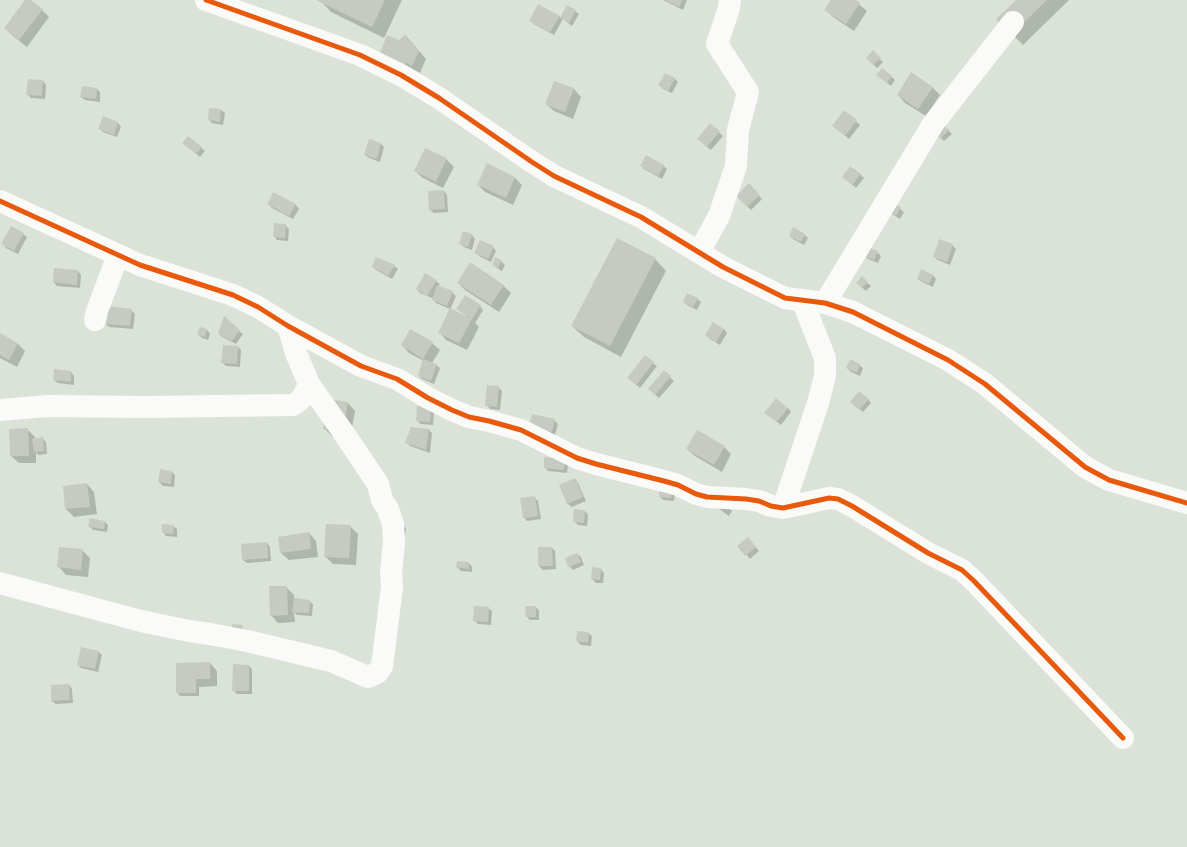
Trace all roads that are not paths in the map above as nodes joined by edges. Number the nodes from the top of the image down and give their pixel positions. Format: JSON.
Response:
{"nodes":[{"id":1,"x":206,"y":0,"type":"edge"},
{"id":2,"x":730,"y":0,"type":"edge"},
{"id":3,"x":1013,"y":22,"type":"dead end"},
{"id":4,"x":0,"y":201,"type":"edge"},
{"id":5,"x":699,"y":252,"type":"junction"},
{"id":6,"x":118,"y":255,"type":"junction"},
{"id":7,"x":802,"y":300,"type":"junction"},
{"id":8,"x":825,"y":303,"type":"junction"},
{"id":9,"x":95,"y":320,"type":"dead end"},
{"id":10,"x":288,"y":326,"type":"junction"},
{"id":11,"x":309,"y":384,"type":"junction"},
{"id":12,"x":0,"y":410,"type":"edge"},
{"id":13,"x":1187,"y":503,"type":"edge"},
{"id":14,"x":783,"y":508,"type":"junction"},
{"id":15,"x":0,"y":583,"type":"edge"},
{"id":16,"x":1123,"y":738,"type":"dead end"}],
"edges":[{"from":1,"to":5,"type":"street"},
{"from":2,"to":5,"type":"street"},
{"from":3,"to":8,"type":"street"},
{"from":4,"to":6,"type":"street"},
{"from":5,"to":7,"type":"street"},
{"from":6,"to":9,"type":"street"},
{"from":6,"to":10,"type":"street"},
{"from":7,"to":8,"type":"street"},
{"from":7,"to":14,"type":"street"},
{"from":8,"to":13,"type":"street"},
{"from":10,"to":11,"type":"street"},
{"from":10,"to":14,"type":"street"},
{"from":11,"to":12,"type":"street"},
{"from":11,"to":15,"type":"street"},
{"from":14,"to":16,"type":"street"}]}
